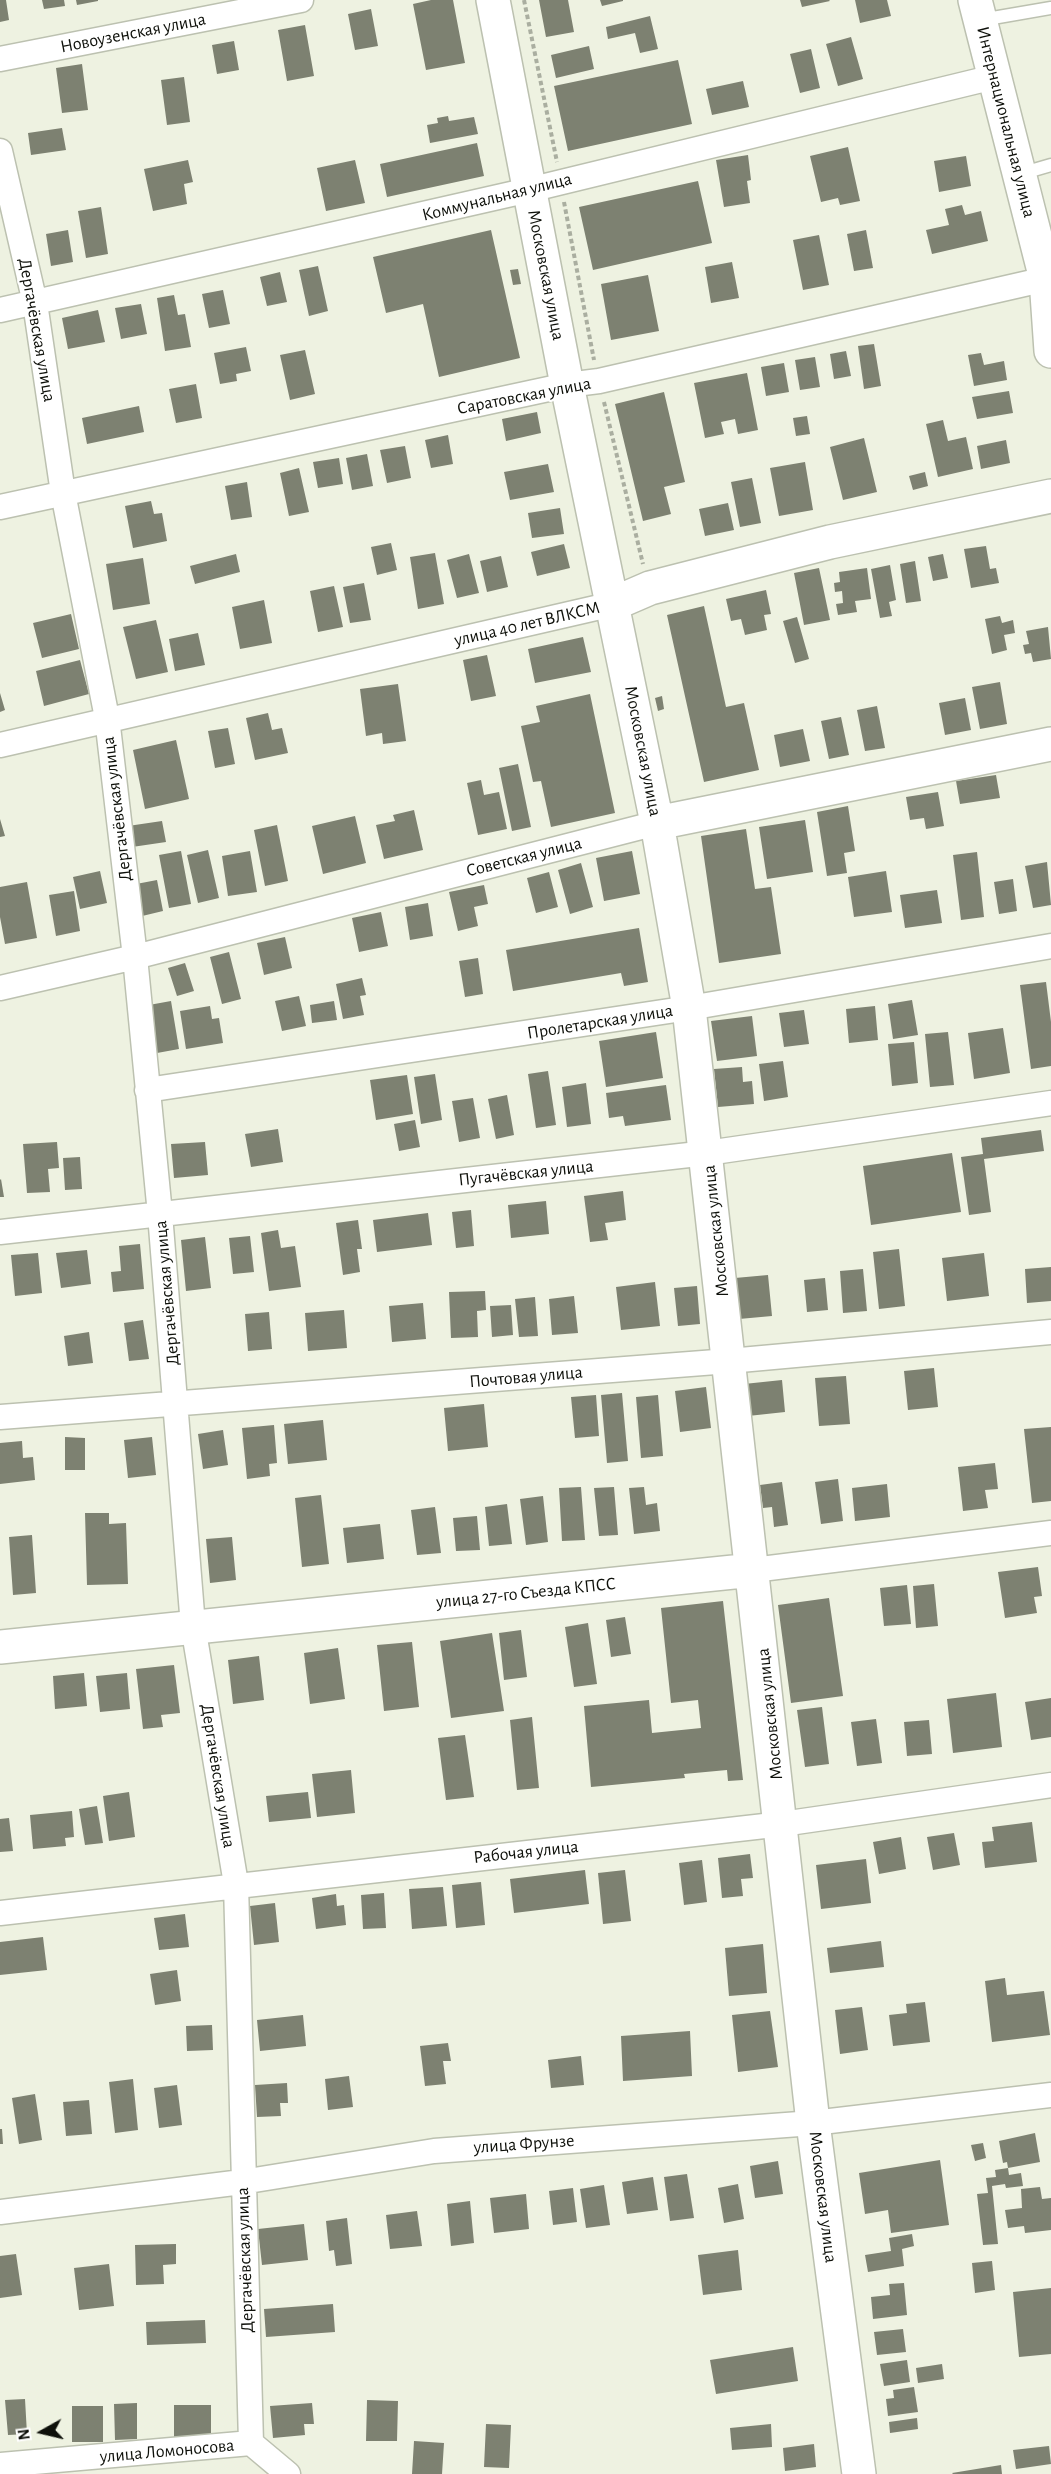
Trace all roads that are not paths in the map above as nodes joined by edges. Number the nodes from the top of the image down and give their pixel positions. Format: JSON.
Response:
{"nodes":[{"id":1,"x":300,"y":0,"type":"edge"},
{"id":2,"x":494,"y":0,"type":"edge"},
{"id":3,"x":1051,"y":8,"type":"edge"},
{"id":4,"x":977,"y":10,"type":"edge"},
{"id":5,"x":0,"y":59,"type":"edge"},
{"id":6,"x":994,"y":77,"type":"junction"},
{"id":7,"x":0,"y":151,"type":"edge"},
{"id":8,"x":1051,"y":165,"type":"edge"},
{"id":9,"x":1019,"y":174,"type":"junction"},
{"id":10,"x":529,"y":190,"type":"junction"},
{"id":11,"x":1046,"y":279,"type":"junction"},
{"id":12,"x":35,"y":303,"type":"junction"},
{"id":13,"x":0,"y":310,"type":"edge"},
{"id":14,"x":1051,"y":351,"type":"edge"},
{"id":15,"x":567,"y":386,"type":"junction"},
{"id":16,"x":1051,"y":492,"type":"edge"},
{"id":17,"x":63,"y":493,"type":"junction"},
{"id":18,"x":0,"y":507,"type":"edge"},
{"id":19,"x":613,"y":604,"type":"junction"},
{"id":20,"x":107,"y":718,"type":"junction"},
{"id":21,"x":1051,"y":744,"type":"edge"},
{"id":22,"x":0,"y":745,"type":"edge"},
{"id":23,"x":657,"y":823,"type":"junction"},
{"id":24,"x":1051,"y":946,"type":"edge"},
{"id":25,"x":135,"y":957,"type":"junction"},
{"id":26,"x":0,"y":988,"type":"edge"},
{"id":27,"x":689,"y":1008,"type":"junction"},
{"id":28,"x":147,"y":1090,"type":"junction"},
{"id":29,"x":1051,"y":1103,"type":"edge"},
{"id":30,"x":707,"y":1153,"type":"junction"},
{"id":31,"x":160,"y":1214,"type":"junction"},
{"id":32,"x":0,"y":1232,"type":"edge"},
{"id":33,"x":1051,"y":1332,"type":"edge"},
{"id":34,"x":729,"y":1361,"type":"junction"},
{"id":35,"x":176,"y":1405,"type":"junction"},
{"id":36,"x":0,"y":1417,"type":"edge"},
{"id":37,"x":1051,"y":1533,"type":"edge"},
{"id":38,"x":753,"y":1570,"type":"junction"},
{"id":39,"x":193,"y":1626,"type":"junction"},
{"id":40,"x":0,"y":1647,"type":"edge"},
{"id":41,"x":1051,"y":1785,"type":"edge"},
{"id":42,"x":782,"y":1824,"type":"junction"},
{"id":43,"x":236,"y":1884,"type":"junction"},
{"id":44,"x":0,"y":1913,"type":"edge"},
{"id":45,"x":1051,"y":2095,"type":"edge"},
{"id":46,"x":813,"y":2123,"type":"junction"},
{"id":47,"x":242,"y":2182,"type":"junction"},
{"id":48,"x":0,"y":2212,"type":"edge"},
{"id":49,"x":251,"y":2443,"type":"junction"},
{"id":50,"x":0,"y":2465,"type":"edge"},
{"id":51,"x":288,"y":2474,"type":"edge"},
{"id":52,"x":859,"y":2474,"type":"edge"}],
"edges":[{"from":1,"to":5,"type":"street","name":"Новоузенская улица"},
{"from":2,"to":10,"type":"main road","name":"Московская улица"},
{"from":3,"to":4,"type":"lane"},
{"from":4,"to":6,"type":"main road","name":"Интернациональная улица"},
{"from":6,"to":9,"type":"main road","name":"Интернациональная улица"},
{"from":6,"to":10,"type":"street","name":"Коммунальная улица"},
{"from":7,"to":12,"type":"street","name":"Дергачёвская улица"},
{"from":8,"to":9,"type":"lane"},
{"from":9,"to":11,"type":"main road","name":"Интернациональная улица"},
{"from":10,"to":12,"type":"street","name":"Коммунальная улица"},
{"from":10,"to":15,"type":"main road","name":"Московская улица"},
{"from":11,"to":14,"type":"main road","name":"Интернациональная улица"},
{"from":11,"to":15,"type":"street","name":"Саратовская улица"},
{"from":12,"to":13,"type":"street","name":"Коммунальная улица"},
{"from":12,"to":17,"type":"street","name":"Дергачёвская улица"},
{"from":15,"to":17,"type":"street","name":"Саратовская улица"},
{"from":15,"to":19,"type":"main road","name":"Московская улица"},
{"from":16,"to":19,"type":"main road","name":"улица 40 лет ВЛКСМ"},
{"from":17,"to":18,"type":"street","name":"Саратовская улица"},
{"from":17,"to":20,"type":"street","name":"Дергачёвская улица"},
{"from":19,"to":20,"type":"street","name":"улица 40 лет ВЛКСМ"},
{"from":19,"to":23,"type":"main road","name":"Московская улица"},
{"from":20,"to":22,"type":"street","name":"улица 40 лет ВЛКСМ"},
{"from":20,"to":25,"type":"street","name":"Дергачёвская улица"},
{"from":21,"to":23,"type":"main road","name":"Советская улица"},
{"from":23,"to":25,"type":"street","name":"Советская улица"},
{"from":23,"to":27,"type":"main road","name":"Московская улица"},
{"from":24,"to":27,"type":"street","name":"Пролетарская улица"},
{"from":25,"to":26,"type":"street","name":"Советская улица"},
{"from":25,"to":28,"type":"street","name":"Дергачёвская улица"},
{"from":27,"to":28,"type":"street","name":"Пролетарская улица"},
{"from":27,"to":30,"type":"main road","name":"Московская улица"},
{"from":28,"to":31,"type":"street","name":"Дергачёвская улица"},
{"from":29,"to":30,"type":"street","name":"Пугачёвская улица"},
{"from":30,"to":31,"type":"street","name":"Пугачёвская улица"},
{"from":30,"to":34,"type":"main road","name":"Московская улица"},
{"from":31,"to":32,"type":"street","name":"Пугачёвская улица"},
{"from":31,"to":35,"type":"street","name":"Дергачёвская улица"},
{"from":33,"to":34,"type":"street","name":"Почтовая улица"},
{"from":34,"to":35,"type":"street","name":"Почтовая улица"},
{"from":34,"to":38,"type":"main road","name":"Московская улица"},
{"from":35,"to":36,"type":"street","name":"Почтовая улица"},
{"from":35,"to":39,"type":"street","name":"Дергачёвская улица"},
{"from":37,"to":38,"type":"street","name":"улица 27-го Съезда КПСС"},
{"from":38,"to":39,"type":"main road","name":"улица 27-го Съезда КПСС"},
{"from":38,"to":42,"type":"main road","name":"Московская улица"},
{"from":39,"to":40,"type":"main road","name":"улица 27-го Съезда КПСС"},
{"from":39,"to":43,"type":"street","name":"Дергачёвская улица"},
{"from":41,"to":42,"type":"street","name":"Рабочая улица"},
{"from":42,"to":43,"type":"street","name":"Рабочая улица"},
{"from":42,"to":46,"type":"main road","name":"Московская улица"},
{"from":43,"to":44,"type":"street","name":"Рабочая улица"},
{"from":43,"to":47,"type":"street","name":"Дергачёвская улица"},
{"from":45,"to":46,"type":"street","name":"улица Фрунзе"},
{"from":46,"to":47,"type":"street","name":"улица Фрунзе"},
{"from":46,"to":52,"type":"main road","name":"Московская улица"},
{"from":47,"to":48,"type":"street","name":"улица Фрунзе"},
{"from":47,"to":49,"type":"street","name":"Дергачёвская улица"},
{"from":49,"to":50,"type":"street","name":"улица Ломоносова"},
{"from":49,"to":51,"type":"street","name":"улица Ломоносова"}]}
